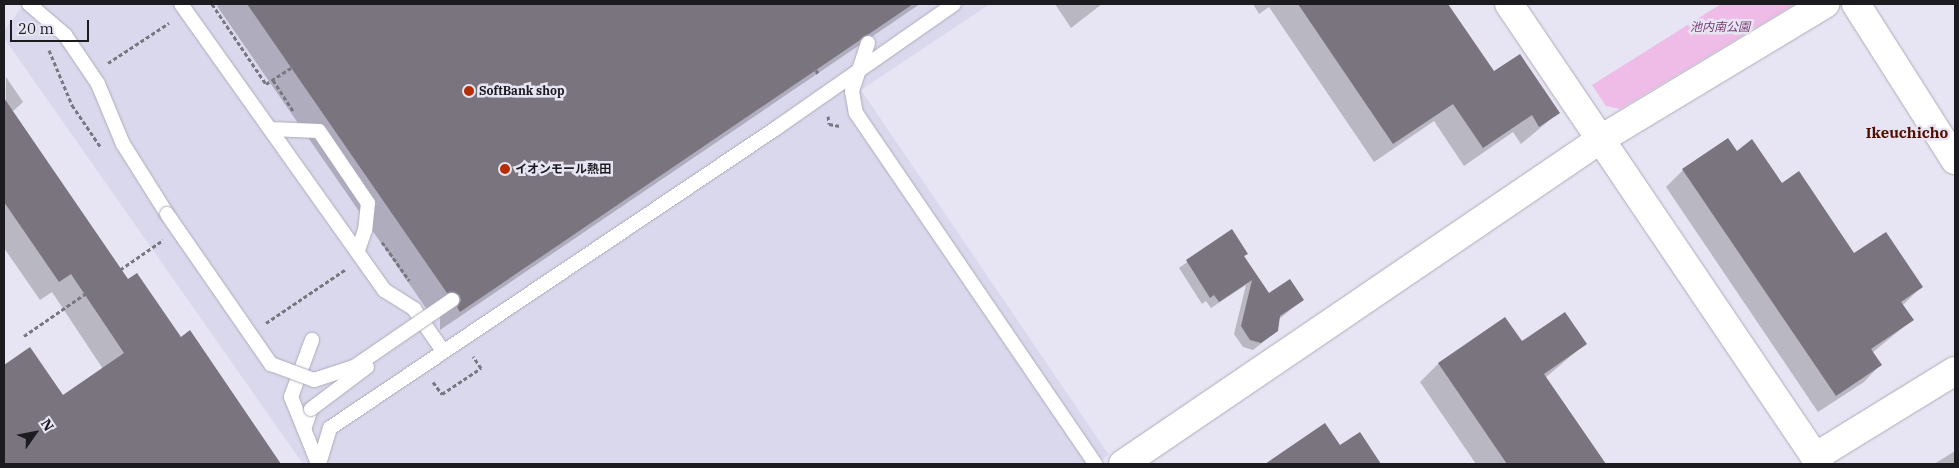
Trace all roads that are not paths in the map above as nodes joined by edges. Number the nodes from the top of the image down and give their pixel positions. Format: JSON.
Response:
{"nodes":[{"id":1,"x":29,"y":4,"type":"edge"},
{"id":2,"x":954,"y":4,"type":"edge"},
{"id":3,"x":1509,"y":4,"type":"edge"},
{"id":4,"x":1825,"y":4,"type":"edge"},
{"id":5,"x":1856,"y":4,"type":"edge"},
{"id":6,"x":183,"y":8,"type":"edge"},
{"id":7,"x":868,"y":43,"type":"dead end"},
{"id":8,"x":855,"y":74,"type":"junction"},
{"id":9,"x":270,"y":129,"type":"junction"},
{"id":10,"x":1601,"y":139,"type":"junction"},
{"id":11,"x":1955,"y":160,"type":"edge"},
{"id":12,"x":358,"y":250,"type":"junction"},
{"id":13,"x":312,"y":340,"type":"dead end"},
{"id":14,"x":443,"y":351,"type":"junction"},
{"id":15,"x":1955,"y":372,"type":"edge"},
{"id":16,"x":304,"y":429,"type":"junction"},
{"id":17,"x":1817,"y":461,"type":"edge"},
{"id":18,"x":318,"y":464,"type":"edge"},
{"id":19,"x":1095,"y":464,"type":"edge"},
{"id":20,"x":1123,"y":464,"type":"edge"}],
"edges":[{"from":1,"to":16,"type":"lane","bridge":true},
{"from":2,"to":8,"type":"lane"},
{"from":3,"to":10,"type":"street"},
{"from":4,"to":10,"type":"street"},
{"from":5,"to":11,"type":"street"},
{"from":6,"to":9,"type":"lane"},
{"from":7,"to":8,"type":"lane"},
{"from":8,"to":14,"type":"lane"},
{"from":8,"to":19,"type":"lane"},
{"from":9,"to":12,"type":"lane"},
{"from":9,"to":12,"type":"lane"},
{"from":10,"to":17,"type":"street"},
{"from":10,"to":20,"type":"street"},
{"from":12,"to":14,"type":"lane"},
{"from":13,"to":16,"type":"lane"},
{"from":14,"to":18,"type":"lane"},
{"from":15,"to":17,"type":"street"},
{"from":16,"to":18,"type":"lane"}]}
